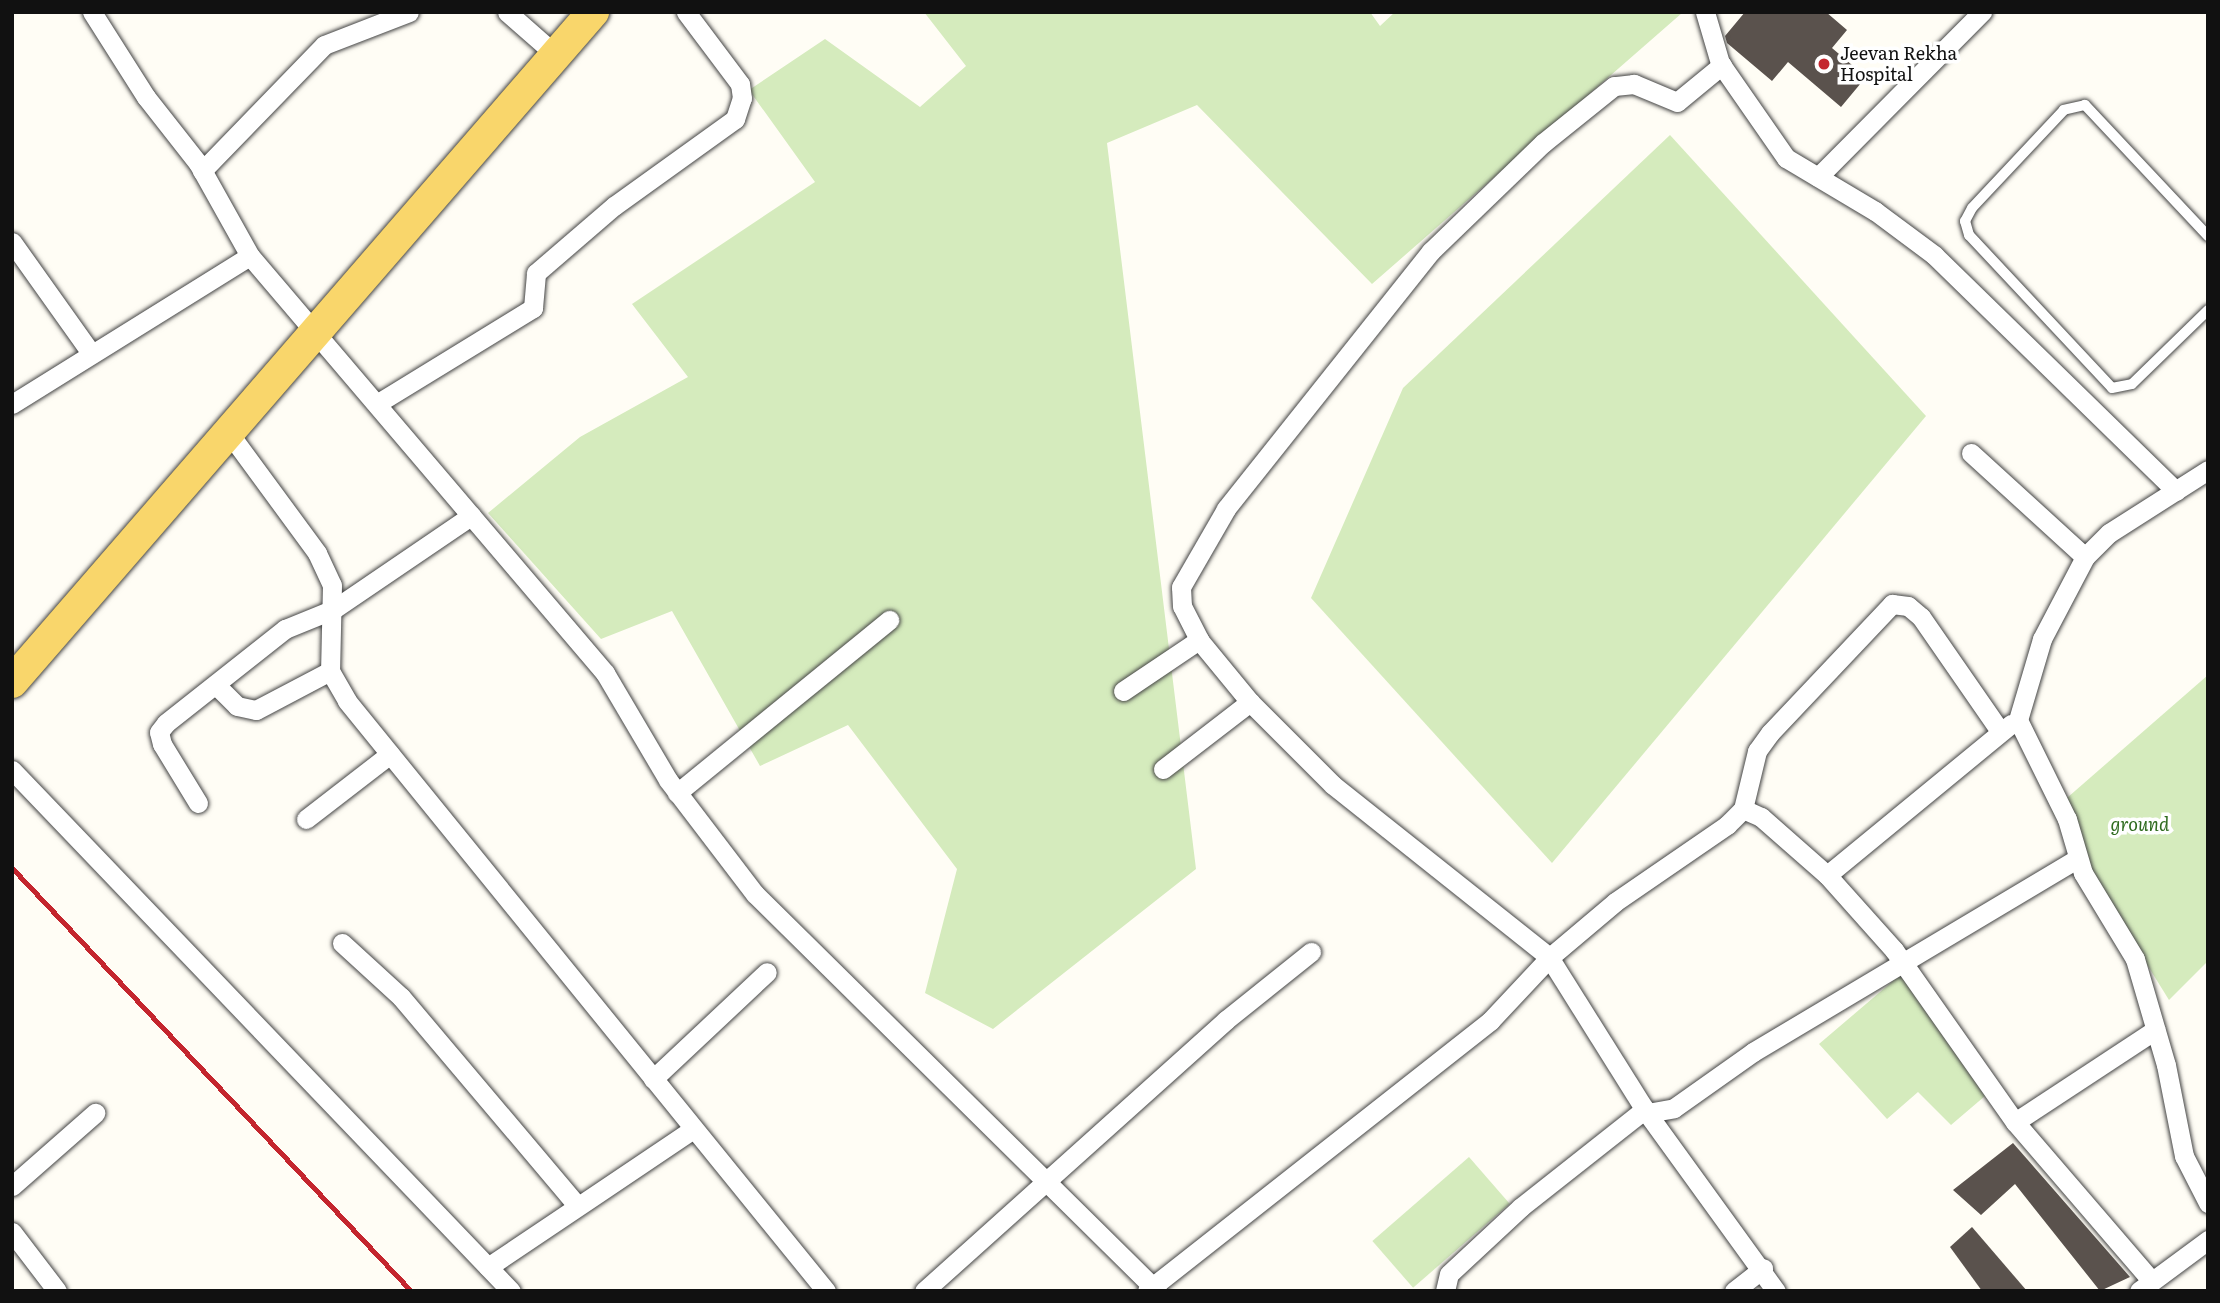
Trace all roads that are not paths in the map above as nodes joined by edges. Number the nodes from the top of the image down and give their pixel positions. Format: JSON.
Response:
{"nodes":[{"id":1,"x":92,"y":12,"type":"edge"},
{"id":2,"x":409,"y":12,"type":"edge"},
{"id":3,"x":507,"y":12,"type":"edge"},
{"id":4,"x":593,"y":12,"type":"edge"},
{"id":5,"x":685,"y":12,"type":"edge"},
{"id":6,"x":1705,"y":12,"type":"edge"},
{"id":7,"x":1982,"y":12,"type":"edge"},
{"id":8,"x":556,"y":55,"type":"junction"},
{"id":9,"x":1721,"y":65,"type":"junction"},
{"id":10,"x":202,"y":171,"type":"junction"},
{"id":11,"x":1818,"y":177,"type":"junction"},
{"id":12,"x":2208,"y":236,"type":"edge"},
{"id":13,"x":12,"y":242,"type":"edge"},
{"id":14,"x":250,"y":256,"type":"junction"},
{"id":15,"x":2208,"y":310,"type":"edge"},
{"id":16,"x":316,"y":333,"type":"junction"},
{"id":17,"x":91,"y":353,"type":"junction"},
{"id":18,"x":378,"y":403,"type":"junction"},
{"id":19,"x":12,"y":404,"type":"edge"},
{"id":20,"x":229,"y":433,"type":"junction"},
{"id":21,"x":1970,"y":453,"type":"dead end"},
{"id":22,"x":2208,"y":470,"type":"edge"},
{"id":23,"x":2176,"y":491,"type":"junction"},
{"id":24,"x":471,"y":516,"type":"junction"},
{"id":25,"x":2085,"y":557,"type":"junction"},
{"id":26,"x":334,"y":608,"type":"junction"},
{"id":27,"x":889,"y":620,"type":"dead end"},
{"id":28,"x":1199,"y":640,"type":"junction"},
{"id":29,"x":16,"y":667,"type":"edge"},
{"id":30,"x":330,"y":671,"type":"junction"},
{"id":31,"x":218,"y":687,"type":"junction"},
{"id":32,"x":1123,"y":691,"type":"dead end"},
{"id":33,"x":1250,"y":702,"type":"junction"},
{"id":34,"x":2018,"y":720,"type":"junction"},
{"id":35,"x":2000,"y":731,"type":"junction"},
{"id":36,"x":390,"y":754,"type":"junction"},
{"id":37,"x":1164,"y":769,"type":"dead end"},
{"id":38,"x":12,"y":770,"type":"edge"},
{"id":39,"x":677,"y":793,"type":"junction"},
{"id":40,"x":198,"y":803,"type":"dead end"},
{"id":41,"x":1743,"y":809,"type":"junction"},
{"id":42,"x":306,"y":819,"type":"dead end"},
{"id":43,"x":2077,"y":859,"type":"junction"},
{"id":44,"x":1827,"y":875,"type":"junction"},
{"id":45,"x":342,"y":943,"type":"dead end"},
{"id":46,"x":1311,"y":952,"type":"dead end"},
{"id":47,"x":1549,"y":957,"type":"junction"},
{"id":48,"x":1901,"y":960,"type":"junction"},
{"id":49,"x":767,"y":972,"type":"dead end"},
{"id":50,"x":2155,"y":1030,"type":"junction"},
{"id":51,"x":653,"y":1079,"type":"junction"},
{"id":52,"x":1646,"y":1111,"type":"junction"},
{"id":53,"x":95,"y":1113,"type":"dead end"},
{"id":54,"x":2015,"y":1122,"type":"junction"},
{"id":55,"x":693,"y":1129,"type":"junction"},
{"id":56,"x":1048,"y":1180,"type":"junction"},
{"id":57,"x":12,"y":1186,"type":"edge"},
{"id":58,"x":2208,"y":1203,"type":"edge"},
{"id":59,"x":577,"y":1205,"type":"junction"},
{"id":60,"x":12,"y":1233,"type":"edge"},
{"id":61,"x":2208,"y":1240,"type":"edge"},
{"id":62,"x":488,"y":1266,"type":"junction"},
{"id":63,"x":1763,"y":1268,"type":"junction"},
{"id":64,"x":2146,"y":1286,"type":"edge"},
{"id":65,"x":1152,"y":1289,"type":"edge"},
{"id":66,"x":57,"y":1291,"type":"edge"},
{"id":67,"x":511,"y":1291,"type":"edge"},
{"id":68,"x":826,"y":1291,"type":"edge"},
{"id":69,"x":924,"y":1291,"type":"edge"},
{"id":70,"x":1445,"y":1291,"type":"edge"},
{"id":71,"x":1734,"y":1291,"type":"edge"},
{"id":72,"x":1776,"y":1291,"type":"edge"}],
"edges":[{"from":1,"to":10,"type":"street"},
{"from":2,"to":10,"type":"street"},
{"from":3,"to":8,"type":"street"},
{"from":4,"to":8,"type":"main road"},
{"from":5,"to":18,"type":"street"},
{"from":6,"to":9,"type":"street"},
{"from":7,"to":11,"type":"street"},
{"from":8,"to":16,"type":"main road"},
{"from":9,"to":11,"type":"street"},
{"from":9,"to":28,"type":"street"},
{"from":10,"to":14,"type":"street"},
{"from":11,"to":23,"type":"street"},
{"from":12,"to":15,"type":"lane"},
{"from":13,"to":17,"type":"street"},
{"from":14,"to":16,"type":"street"},
{"from":14,"to":17,"type":"street"},
{"from":16,"to":18,"type":"street"},
{"from":16,"to":20,"type":"main road"},
{"from":17,"to":19,"type":"street"},
{"from":18,"to":24,"type":"street"},
{"from":20,"to":26,"type":"street"},
{"from":20,"to":29,"type":"main road"},
{"from":21,"to":25,"type":"street"},
{"from":22,"to":23,"type":"street"},
{"from":23,"to":25,"type":"street"},
{"from":24,"to":26,"type":"street"},
{"from":24,"to":39,"type":"street"},
{"from":25,"to":34,"type":"street"},
{"from":26,"to":30,"type":"street"},
{"from":26,"to":31,"type":"street"},
{"from":27,"to":39,"type":"street"},
{"from":28,"to":32,"type":"street"},
{"from":28,"to":33,"type":"street"},
{"from":30,"to":31,"type":"street"},
{"from":30,"to":36,"type":"street"},
{"from":31,"to":40,"type":"street"},
{"from":33,"to":37,"type":"street"},
{"from":33,"to":47,"type":"street"},
{"from":34,"to":35,"type":"street"},
{"from":34,"to":43,"type":"street"},
{"from":35,"to":41,"type":"street"},
{"from":35,"to":44,"type":"street"},
{"from":36,"to":42,"type":"street"},
{"from":36,"to":51,"type":"street"},
{"from":38,"to":62,"type":"street"},
{"from":39,"to":56,"type":"street"},
{"from":41,"to":44,"type":"street"},
{"from":41,"to":47,"type":"street"},
{"from":43,"to":48,"type":"street"},
{"from":43,"to":50,"type":"street"},
{"from":44,"to":48,"type":"street"},
{"from":45,"to":59,"type":"street"},
{"from":46,"to":56,"type":"street"},
{"from":47,"to":52,"type":"street"},
{"from":47,"to":65,"type":"street"},
{"from":48,"to":52,"type":"street"},
{"from":48,"to":54,"type":"street"},
{"from":49,"to":51,"type":"street"},
{"from":50,"to":54,"type":"street"},
{"from":50,"to":58,"type":"street"},
{"from":51,"to":55,"type":"street"},
{"from":52,"to":63,"type":"street"},
{"from":52,"to":70,"type":"street"},
{"from":53,"to":57,"type":"street"},
{"from":54,"to":64,"type":"street"},
{"from":55,"to":59,"type":"street"},
{"from":55,"to":68,"type":"street"},
{"from":56,"to":65,"type":"street"},
{"from":56,"to":69,"type":"street"},
{"from":59,"to":62,"type":"street"},
{"from":60,"to":66,"type":"street"},
{"from":61,"to":64,"type":"street"},
{"from":62,"to":67,"type":"street"},
{"from":63,"to":71,"type":"street"},
{"from":63,"to":72,"type":"street"}]}
